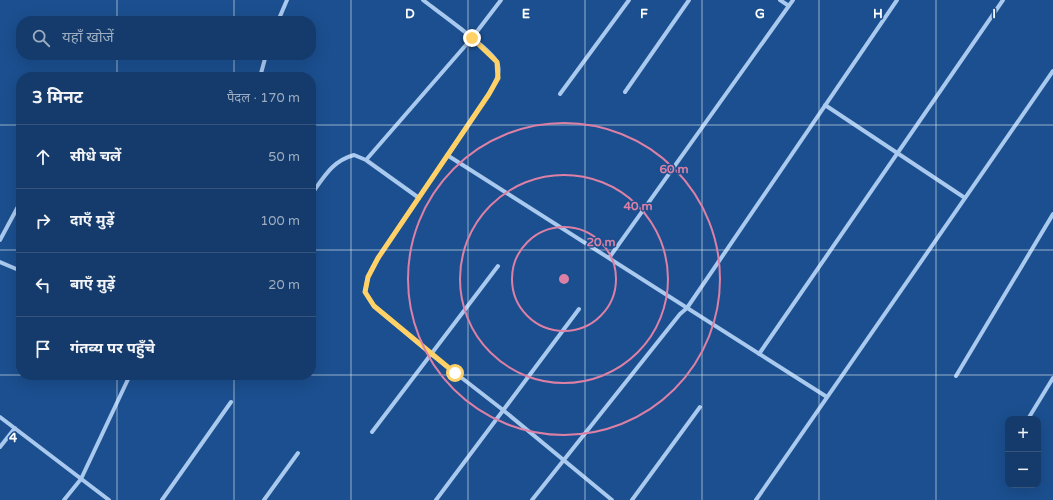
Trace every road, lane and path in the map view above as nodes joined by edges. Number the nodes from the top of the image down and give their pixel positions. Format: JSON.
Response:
{"nodes":[{"id":1,"x":287,"y":0,"type":"edge"},
{"id":2,"x":423,"y":0,"type":"edge"},
{"id":3,"x":501,"y":0,"type":"edge"},
{"id":4,"x":629,"y":0,"type":"edge"},
{"id":5,"x":689,"y":0,"type":"edge"},
{"id":6,"x":780,"y":0,"type":"edge"},
{"id":7,"x":793,"y":0,"type":"edge"},
{"id":8,"x":897,"y":0,"type":"edge"},
{"id":9,"x":1003,"y":0,"type":"edge"},
{"id":10,"x":789,"y":6,"type":"junction"},
{"id":11,"x":280,"y":16,"type":"edge"},
{"id":12,"x":472,"y":38,"type":"junction"},
{"id":13,"x":265,"y":60,"type":"edge"},
{"id":14,"x":1053,"y":71,"type":"edge"},
{"id":15,"x":261,"y":72,"type":"edge"},
{"id":16,"x":625,"y":92,"type":"dead end"},
{"id":17,"x":560,"y":94,"type":"dead end"},
{"id":18,"x":825,"y":106,"type":"junction"},
{"id":19,"x":896,"y":154,"type":"junction"},
{"id":20,"x":447,"y":155,"type":"junction"},
{"id":21,"x":366,"y":160,"type":"junction"},
{"id":22,"x":316,"y":188,"type":"edge"},
{"id":23,"x":419,"y":198,"type":"junction"},
{"id":24,"x":965,"y":198,"type":"junction"},
{"id":25,"x":16,"y":210,"type":"edge"},
{"id":26,"x":1053,"y":214,"type":"edge"},
{"id":27,"x":0,"y":240,"type":"edge"},
{"id":28,"x":609,"y":258,"type":"junction"},
{"id":29,"x":0,"y":262,"type":"edge"},
{"id":30,"x":498,"y":266,"type":"dead end"},
{"id":31,"x":16,"y":269,"type":"edge"},
{"id":32,"x":687,"y":308,"type":"junction"},
{"id":33,"x":579,"y":309,"type":"dead end"},
{"id":34,"x":431,"y":354,"type":"junction"},
{"id":35,"x":759,"y":354,"type":"junction"},
{"id":36,"x":956,"y":376,"type":"dead end"},
{"id":37,"x":1053,"y":378,"type":"edge"},
{"id":38,"x":128,"y":380,"type":"edge"},
{"id":39,"x":827,"y":397,"type":"junction"},
{"id":40,"x":231,"y":402,"type":"dead end"},
{"id":41,"x":700,"y":407,"type":"dead end"},
{"id":42,"x":503,"y":410,"type":"junction"},
{"id":43,"x":0,"y":416,"type":"edge"},
{"id":44,"x":1030,"y":416,"type":"edge"},
{"id":45,"x":15,"y":428,"type":"junction"},
{"id":46,"x":372,"y":432,"type":"dead end"},
{"id":47,"x":0,"y":447,"type":"edge"},
{"id":48,"x":298,"y":453,"type":"dead end"},
{"id":49,"x":563,"y":460,"type":"junction"},
{"id":50,"x":81,"y":479,"type":"junction"},
{"id":51,"x":64,"y":500,"type":"edge"},
{"id":52,"x":109,"y":500,"type":"edge"},
{"id":53,"x":162,"y":500,"type":"edge"},
{"id":54,"x":264,"y":500,"type":"edge"},
{"id":55,"x":436,"y":500,"type":"edge"},
{"id":56,"x":532,"y":500,"type":"edge"},
{"id":57,"x":612,"y":500,"type":"edge"},
{"id":58,"x":632,"y":500,"type":"edge"},
{"id":59,"x":756,"y":500,"type":"edge"}],
"edges":[{"from":1,"to":11,"type":"street"},
{"from":2,"to":12,"type":"street"},
{"from":3,"to":12,"type":"street"},
{"from":4,"to":17,"type":"street"},
{"from":5,"to":16,"type":"street"},
{"from":6,"to":10,"type":"street"},
{"from":7,"to":10,"type":"street"},
{"from":8,"to":18,"type":"street"},
{"from":9,"to":19,"type":"street"},
{"from":10,"to":28,"type":"street"},
{"from":12,"to":20,"type":"street"},
{"from":12,"to":21,"type":"street"},
{"from":13,"to":15,"type":"street"},
{"from":14,"to":24,"type":"street"},
{"from":18,"to":19,"type":"street"},
{"from":18,"to":32,"type":"street"},
{"from":19,"to":24,"type":"street"},
{"from":19,"to":35,"type":"street"},
{"from":20,"to":23,"type":"street"},
{"from":20,"to":28,"type":"street"},
{"from":21,"to":22,"type":"street"},
{"from":21,"to":23,"type":"street"},
{"from":23,"to":34,"type":"street"},
{"from":24,"to":39,"type":"street"},
{"from":25,"to":27,"type":"street"},
{"from":26,"to":36,"type":"street"},
{"from":28,"to":32,"type":"street"},
{"from":29,"to":31,"type":"street"},
{"from":30,"to":34,"type":"street"},
{"from":32,"to":35,"type":"street"},
{"from":32,"to":49,"type":"street"},
{"from":33,"to":42,"type":"street"},
{"from":34,"to":42,"type":"street"},
{"from":34,"to":46,"type":"street"},
{"from":35,"to":39,"type":"street"},
{"from":37,"to":44,"type":"street"},
{"from":38,"to":50,"type":"street"},
{"from":39,"to":59,"type":"street"},
{"from":40,"to":53,"type":"street"},
{"from":41,"to":58,"type":"street"},
{"from":42,"to":49,"type":"street"},
{"from":42,"to":55,"type":"street"},
{"from":43,"to":45,"type":"street"},
{"from":45,"to":47,"type":"street"},
{"from":45,"to":50,"type":"street"},
{"from":48,"to":54,"type":"street"},
{"from":49,"to":56,"type":"street"},
{"from":49,"to":57,"type":"street"},
{"from":50,"to":51,"type":"street"},
{"from":50,"to":52,"type":"street"}]}
